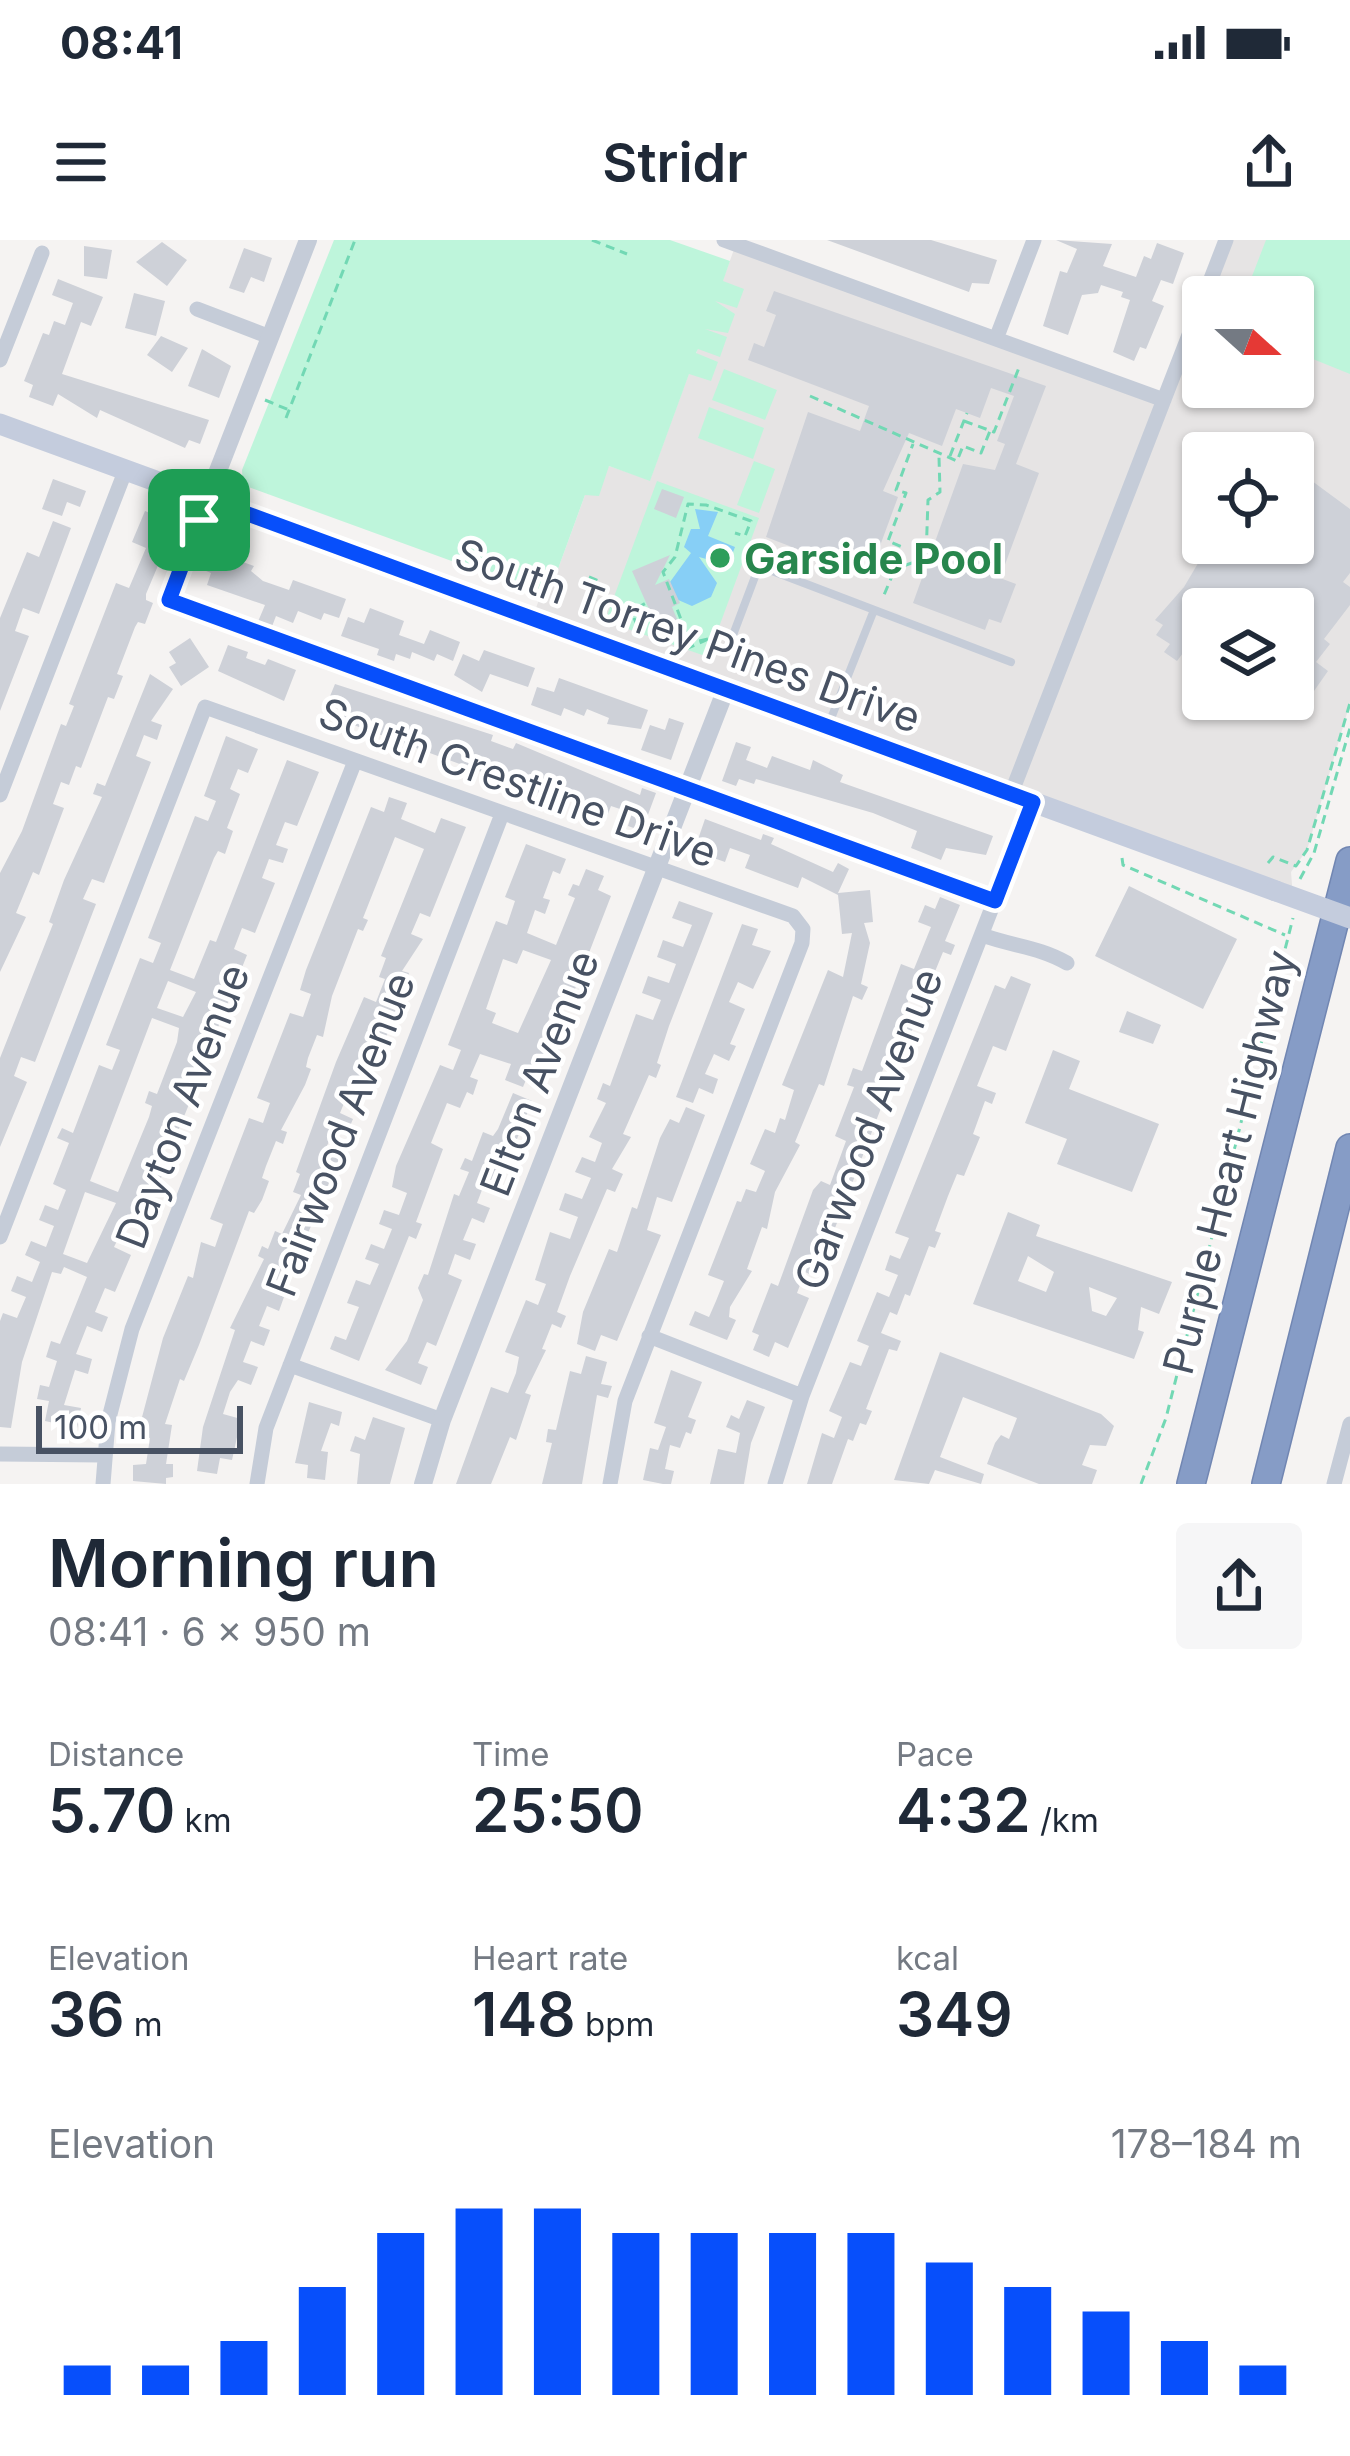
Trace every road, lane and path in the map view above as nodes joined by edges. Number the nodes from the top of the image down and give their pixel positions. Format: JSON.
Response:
{"nodes":[{"id":1,"x":308,"y":240,"type":"edge"},
{"id":2,"x":355,"y":240,"type":"edge"},
{"id":3,"x":592,"y":240,"type":"edge"},
{"id":4,"x":724,"y":240,"type":"edge"},
{"id":5,"x":1034,"y":240,"type":"edge"},
{"id":6,"x":1226,"y":240,"type":"edge"},
{"id":7,"x":42,"y":254,"type":"dead end"},
{"id":8,"x":627,"y":254,"type":"dead end"},
{"id":9,"x":1212,"y":276,"type":"edge"},
{"id":10,"x":197,"y":309,"type":"dead end"},
{"id":11,"x":271,"y":337,"type":"junction"},
{"id":12,"x":996,"y":339,"type":"junction"},
{"id":13,"x":1182,"y":353,"type":"edge"},
{"id":14,"x":0,"y":360,"type":"edge"},
{"id":15,"x":1020,"y":365,"type":"dead end"},
{"id":16,"x":809,"y":396,"type":"dead end"},
{"id":17,"x":265,"y":400,"type":"dead end"},
{"id":18,"x":1164,"y":400,"type":"junction"},
{"id":19,"x":290,"y":410,"type":"junction"},
{"id":20,"x":967,"y":413,"type":"dead end"},
{"id":21,"x":286,"y":418,"type":"dead end"},
{"id":22,"x":964,"y":421,"type":"junction"},
{"id":23,"x":0,"y":424,"type":"edge"},
{"id":24,"x":990,"y":431,"type":"junction"},
{"id":25,"x":913,"y":444,"type":"junction"},
{"id":26,"x":938,"y":454,"type":"junction"},
{"id":27,"x":950,"y":458,"type":"junction"},
{"id":28,"x":126,"y":470,"type":"junction"},
{"id":29,"x":207,"y":499,"type":"junction"},
{"id":30,"x":685,"y":517,"type":"junction"},
{"id":31,"x":694,"y":517,"type":"dead end"},
{"id":32,"x":738,"y":534,"type":"dead end"},
{"id":33,"x":877,"y":554,"type":"dead end"},
{"id":34,"x":897,"y":561,"type":"junction"},
{"id":35,"x":860,"y":564,"type":"dead end"},
{"id":36,"x":589,"y":577,"type":"dead end"},
{"id":37,"x":601,"y":582,"type":"dead end"},
{"id":38,"x":884,"y":595,"type":"dead end"},
{"id":39,"x":646,"y":603,"type":"dead end"},
{"id":40,"x":637,"y":608,"type":"dead end"},
{"id":41,"x":874,"y":610,"type":"junction"},
{"id":42,"x":634,"y":618,"type":"dead end"},
{"id":43,"x":638,"y":625,"type":"dead end"},
{"id":44,"x":733,"y":635,"type":"dead end"},
{"id":45,"x":686,"y":650,"type":"dead end"},
{"id":46,"x":1010,"y":662,"type":"dead end"},
{"id":47,"x":726,"y":689,"type":"junction"},
{"id":48,"x":1350,"y":703,"type":"edge"},
{"id":49,"x":828,"y":728,"type":"junction"},
{"id":50,"x":1350,"y":728,"type":"edge"},
{"id":51,"x":356,"y":761,"type":"junction"},
{"id":52,"x":688,"y":790,"type":"junction"},
{"id":53,"x":1011,"y":794,"type":"junction"},
{"id":54,"x":0,"y":796,"type":"edge"},
{"id":55,"x":1033,"y":802,"type":"junction"},
{"id":56,"x":502,"y":814,"type":"junction"},
{"id":57,"x":1122,"y":858,"type":"dead end"},
{"id":58,"x":1350,"y":860,"type":"edge"},
{"id":59,"x":1268,"y":863,"type":"dead end"},
{"id":60,"x":657,"y":869,"type":"junction"},
{"id":61,"x":1287,"y":890,"type":"junction"},
{"id":62,"x":995,"y":901,"type":"junction"},
{"id":63,"x":1296,"y":906,"type":"dead end"},
{"id":64,"x":1350,"y":918,"type":"edge"},
{"id":65,"x":982,"y":935,"type":"junction"},
{"id":66,"x":1287,"y":936,"type":"junction"},
{"id":67,"x":1067,"y":963,"type":"dead end"},
{"id":68,"x":1350,"y":1148,"type":"edge"},
{"id":69,"x":0,"y":1237,"type":"edge"},
{"id":70,"x":1241,"y":1285,"type":"junction"},
{"id":71,"x":649,"y":1336,"type":"junction"},
{"id":72,"x":290,"y":1365,"type":"junction"},
{"id":73,"x":802,"y":1396,"type":"junction"},
{"id":74,"x":442,"y":1420,"type":"junction"},
{"id":75,"x":1350,"y":1424,"type":"edge"},
{"id":76,"x":0,"y":1454,"type":"edge"},
{"id":77,"x":104,"y":1455,"type":"junction"},
{"id":78,"x":103,"y":1484,"type":"edge"},
{"id":79,"x":257,"y":1484,"type":"edge"},
{"id":80,"x":423,"y":1484,"type":"edge"},
{"id":81,"x":610,"y":1484,"type":"edge"},
{"id":82,"x":776,"y":1484,"type":"edge"},
{"id":83,"x":1141,"y":1484,"type":"edge"},
{"id":84,"x":1175,"y":1484,"type":"edge"},
{"id":85,"x":1191,"y":1484,"type":"edge"},
{"id":86,"x":1266,"y":1484,"type":"edge"},
{"id":87,"x":1334,"y":1484,"type":"edge"}],
"edges":[{"from":1,"to":11,"type":"street"},
{"from":2,"to":19,"type":"path"},
{"from":3,"to":8,"type":"path"},
{"from":4,"to":12,"type":"street"},
{"from":5,"to":12,"type":"street"},
{"from":6,"to":9,"type":"street"},
{"from":7,"to":14,"type":"street"},
{"from":10,"to":11,"type":"street"},
{"from":11,"to":29,"type":"street"},
{"from":12,"to":18,"type":"street"},
{"from":13,"to":18,"type":"street"},
{"from":15,"to":24,"type":"path"},
{"from":16,"to":25,"type":"path"},
{"from":17,"to":19,"type":"path"},
{"from":18,"to":53,"type":"street"},
{"from":19,"to":21,"type":"path"},
{"from":20,"to":22,"type":"path"},
{"from":22,"to":24,"type":"path"},
{"from":22,"to":27,"type":"path"},
{"from":23,"to":28,"type":"main road","name":"South Torrey Pines Drive"},
{"from":24,"to":27,"type":"path"},
{"from":25,"to":26,"type":"path"},
{"from":25,"to":34,"type":"path"},
{"from":26,"to":27,"type":"path"},
{"from":26,"to":34,"type":"path"},
{"from":28,"to":29,"type":"main road","name":"South Torrey Pines Drive"},
{"from":28,"to":54,"type":"street"},
{"from":29,"to":47,"type":"main road","name":"South Torrey Pines Drive"},
{"from":29,"to":52,"type":"lane"},
{"from":30,"to":31,"type":"path"},
{"from":30,"to":32,"type":"path"},
{"from":30,"to":45,"type":"path"},
{"from":33,"to":34,"type":"path"},
{"from":35,"to":38,"type":"path"},
{"from":36,"to":37,"type":"path"},
{"from":39,"to":40,"type":"path"},
{"from":41,"to":44,"type":"lane"},
{"from":41,"to":46,"type":"lane"},
{"from":41,"to":49,"type":"lane"},
{"from":42,"to":43,"type":"path"},
{"from":47,"to":49,"type":"main road","name":"South Torrey Pines Drive"},
{"from":47,"to":52,"type":"street","name":"Elton Avenue"},
{"from":48,"to":59,"type":"path"},
{"from":49,"to":53,"type":"main road","name":"South Torrey Pines Drive"},
{"from":50,"to":61,"type":"path"},
{"from":51,"to":56,"type":"street","name":"South Crestline Drive"},
{"from":51,"to":69,"type":"street","name":"South Crestline Drive"},
{"from":51,"to":77,"type":"street","name":"Dayton Avenue"},
{"from":52,"to":60,"type":"street","name":"Elton Avenue"},
{"from":52,"to":62,"type":"lane"},
{"from":53,"to":55,"type":"main road","name":"South Torrey Pines Drive"},
{"from":55,"to":61,"type":"main road","name":"South Torrey Pines Drive"},
{"from":55,"to":62,"type":"street","name":"Garwood Avenue"},
{"from":56,"to":60,"type":"street","name":"South Crestline Drive"},
{"from":56,"to":72,"type":"street","name":"Fairwood Avenue"},
{"from":57,"to":66,"type":"path"},
{"from":58,"to":70,"type":"highway","name":"Purple Heart Highway"},
{"from":60,"to":71,"type":"street","name":"South Crestline Drive"},
{"from":60,"to":74,"type":"street","name":"Elton Avenue"},
{"from":61,"to":64,"type":"main road","name":"South Torrey Pines Drive","bridge":true},
{"from":62,"to":65,"type":"street","name":"Garwood Avenue"},
{"from":63,"to":66,"type":"path"},
{"from":65,"to":67,"type":"street"},
{"from":65,"to":73,"type":"street","name":"Garwood Avenue"},
{"from":66,"to":83,"type":"path"},
{"from":68,"to":86,"type":"highway"},
{"from":70,"to":84,"type":"highway"},
{"from":70,"to":85,"type":"highway","name":"Purple Heart Highway"},
{"from":71,"to":73,"type":"street"},
{"from":71,"to":81,"type":"street"},
{"from":72,"to":74,"type":"street"},
{"from":72,"to":79,"type":"street","name":"Fairwood Avenue"},
{"from":73,"to":82,"type":"street","name":"Garwood Avenue"},
{"from":74,"to":80,"type":"street","name":"Elton Avenue"},
{"from":75,"to":87,"type":"street"},
{"from":76,"to":77,"type":"street"},
{"from":77,"to":78,"type":"street","name":"Dayton Avenue"}]}
